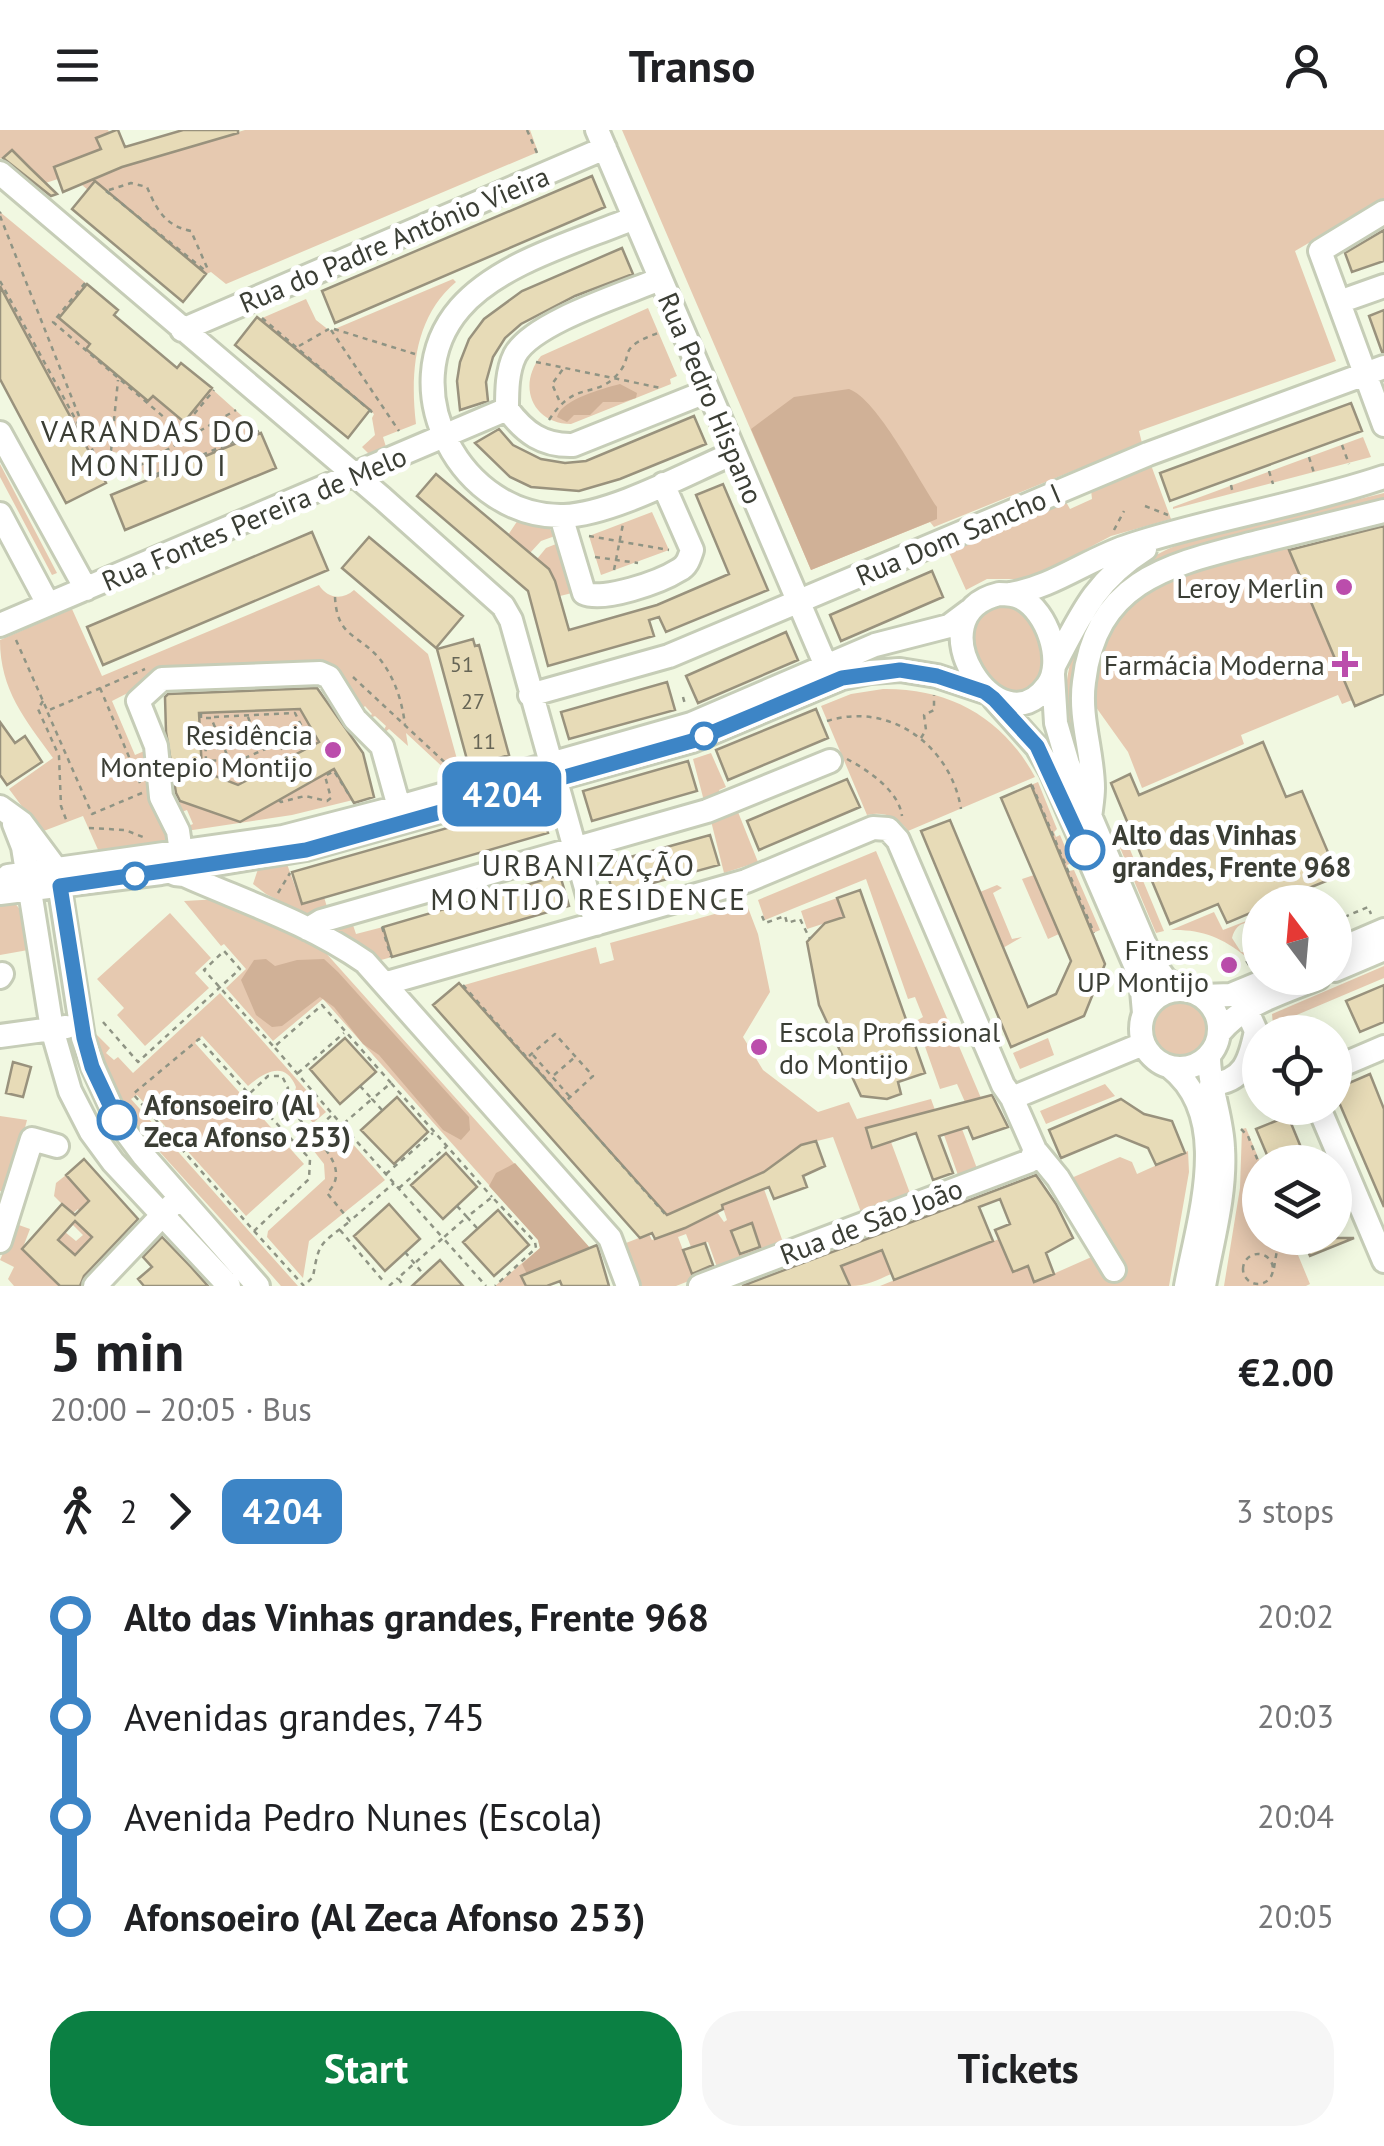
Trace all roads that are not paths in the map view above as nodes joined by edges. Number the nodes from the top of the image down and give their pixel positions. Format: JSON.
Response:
{"nodes":[{"id":1,"x":601,"y":139,"type":"edge"},
{"id":2,"x":0,"y":173,"type":"edge"},
{"id":3,"x":1384,"y":212,"type":"edge"},
{"id":4,"x":634,"y":218,"type":"junction"},
{"id":5,"x":660,"y":279,"type":"junction"},
{"id":6,"x":1384,"y":286,"type":"edge"},
{"id":7,"x":1339,"y":302,"type":"junction"},
{"id":8,"x":182,"y":330,"type":"junction"},
{"id":9,"x":1374,"y":370,"type":"edge"},
{"id":10,"x":708,"y":391,"type":"junction"},
{"id":11,"x":508,"y":410,"type":"junction"},
{"id":12,"x":1384,"y":425,"type":"edge"},
{"id":13,"x":0,"y":434,"type":"edge"},
{"id":14,"x":444,"y":438,"type":"junction"},
{"id":15,"x":734,"y":454,"type":"junction"},
{"id":16,"x":355,"y":475,"type":"junction"},
{"id":17,"x":1384,"y":477,"type":"edge"},
{"id":18,"x":663,"y":484,"type":"junction"},
{"id":19,"x":1384,"y":511,"type":"edge"},
{"id":20,"x":0,"y":514,"type":"edge"},
{"id":21,"x":561,"y":516,"type":"junction"},
{"id":22,"x":1171,"y":523,"type":"junction"},
{"id":23,"x":86,"y":589,"type":"junction"},
{"id":24,"x":1010,"y":594,"type":"junction"},
{"id":25,"x":798,"y":602,"type":"junction"},
{"id":26,"x":48,"y":604,"type":"junction"},
{"id":27,"x":969,"y":611,"type":"junction"},
{"id":28,"x":7,"y":629,"type":"edge"},
{"id":29,"x":826,"y":666,"type":"junction"},
{"id":30,"x":1054,"y":670,"type":"junction"},
{"id":31,"x":530,"y":696,"type":"junction"},
{"id":32,"x":990,"y":696,"type":"junction"},
{"id":33,"x":837,"y":760,"type":"road end"},
{"id":34,"x":552,"y":772,"type":"junction"},
{"id":35,"x":399,"y":807,"type":"junction"},
{"id":36,"x":6,"y":812,"type":"edge"},
{"id":37,"x":1090,"y":818,"type":"junction"},
{"id":38,"x":574,"y":849,"type":"junction"},
{"id":39,"x":182,"y":852,"type":"junction"},
{"id":40,"x":253,"y":859,"type":"junction"},
{"id":41,"x":161,"y":873,"type":"junction"},
{"id":42,"x":0,"y":878,"type":"edge"},
{"id":43,"x":58,"y":878,"type":"junction"},
{"id":44,"x":29,"y":882,"type":"junction"},
{"id":45,"x":0,"y":893,"type":"edge"},
{"id":46,"x":265,"y":901,"type":"junction"},
{"id":47,"x":596,"y":924,"type":"junction"},
{"id":48,"x":37,"y":928,"type":"junction"},
{"id":49,"x":308,"y":929,"type":"junction"},
{"id":50,"x":1384,"y":930,"type":"edge"},
{"id":51,"x":68,"y":939,"type":"junction"},
{"id":52,"x":1352,"y":944,"type":"edge"},
{"id":53,"x":1384,"y":949,"type":"edge"},
{"id":54,"x":1352,"y":963,"type":"edge"},
{"id":55,"x":387,"y":983,"type":"junction"},
{"id":56,"x":1242,"y":990,"type":"edge"},
{"id":57,"x":1192,"y":992,"type":"junction"},
{"id":58,"x":1279,"y":995,"type":"edge"},
{"id":59,"x":1246,"y":1009,"type":"junction"},
{"id":60,"x":1144,"y":1013,"type":"junction"},
{"id":61,"x":92,"y":1023,"type":"junction"},
{"id":62,"x":52,"y":1029,"type":"junction"},
{"id":63,"x":1220,"y":1032,"type":"junction"},
{"id":64,"x":0,"y":1036,"type":"edge"},
{"id":65,"x":1144,"y":1044,"type":"junction"},
{"id":66,"x":1384,"y":1046,"type":"edge"},
{"id":67,"x":1209,"y":1057,"type":"junction"},
{"id":68,"x":1352,"y":1060,"type":"edge"},
{"id":69,"x":1170,"y":1068,"type":"junction"},
{"id":70,"x":1211,"y":1084,"type":"junction"},
{"id":71,"x":104,"y":1094,"type":"junction"},
{"id":72,"x":1012,"y":1098,"type":"junction"},
{"id":73,"x":79,"y":1108,"type":"junction"},
{"id":74,"x":1326,"y":1125,"type":"edge"},
{"id":75,"x":57,"y":1146,"type":"dead end"},
{"id":76,"x":1036,"y":1150,"type":"junction"},
{"id":77,"x":172,"y":1205,"type":"junction"},
{"id":78,"x":0,"y":1241,"type":"edge"},
{"id":79,"x":1384,"y":1261,"type":"edge"},
{"id":80,"x":1114,"y":1270,"type":"dead end"},
{"id":81,"x":95,"y":1286,"type":"edge"},
{"id":82,"x":228,"y":1286,"type":"edge"},
{"id":83,"x":258,"y":1286,"type":"edge"},
{"id":84,"x":628,"y":1286,"type":"edge"},
{"id":85,"x":700,"y":1286,"type":"edge"},
{"id":86,"x":1186,"y":1286,"type":"edge"},
{"id":87,"x":1204,"y":1286,"type":"edge"}],
"edges":[{"from":1,"to":4,"type":"street","name":"Rua Pedro Hispano"},
{"from":1,"to":8,"type":"street","name":"Rua do Padre António Vieira"},
{"from":2,"to":8,"type":"street"},
{"from":3,"to":7,"type":"street"},
{"from":4,"to":5,"type":"street","name":"Rua Pedro Hispano"},
{"from":4,"to":14,"type":"street"},
{"from":5,"to":10,"type":"street","name":"Rua Pedro Hispano"},
{"from":5,"to":11,"type":"street"},
{"from":6,"to":7,"type":"street"},
{"from":7,"to":9,"type":"street"},
{"from":8,"to":16,"type":"street"},
{"from":9,"to":12,"type":"street"},
{"from":9,"to":25,"type":"street","name":"Rua Dom Sancho I"},
{"from":10,"to":11,"type":"street"},
{"from":10,"to":15,"type":"street","name":"Rua Pedro Hispano"},
{"from":11,"to":14,"type":"street","name":"Rua Fontes Pereira de Melo"},
{"from":13,"to":23,"type":"street"},
{"from":14,"to":16,"type":"street","name":"Rua Fontes Pereira de Melo"},
{"from":14,"to":21,"type":"street"},
{"from":15,"to":18,"type":"street"},
{"from":15,"to":25,"type":"street","name":"Rua Pedro Hispano"},
{"from":16,"to":23,"type":"street","name":"Rua Fontes Pereira de Melo"},
{"from":16,"to":31,"type":"street"},
{"from":17,"to":22,"type":"street"},
{"from":18,"to":21,"type":"street"},
{"from":18,"to":21,"type":"street"},
{"from":19,"to":37,"type":"street"},
{"from":20,"to":26,"type":"street"},
{"from":22,"to":24,"type":"street"},
{"from":22,"to":30,"type":"street"},
{"from":23,"to":26,"type":"street","name":"Rua Fontes Pereira de Melo"},
{"from":24,"to":27,"type":"street"},
{"from":24,"to":30,"type":"street"},
{"from":25,"to":29,"type":"street","name":"Rua Pedro Hispano"},
{"from":25,"to":31,"type":"street","name":"Rua Dom Sancho I"},
{"from":26,"to":28,"type":"street","name":"Rua Fontes Pereira de Melo"},
{"from":27,"to":29,"type":"street"},
{"from":27,"to":32,"type":"street"},
{"from":29,"to":34,"type":"street"},
{"from":30,"to":32,"type":"street"},
{"from":30,"to":37,"type":"street"},
{"from":31,"to":34,"type":"street"},
{"from":32,"to":34,"type":"street"},
{"from":32,"to":60,"type":"street"},
{"from":33,"to":38,"type":"street"},
{"from":34,"to":35,"type":"street"},
{"from":34,"to":38,"type":"street"},
{"from":34,"to":40,"type":"street"},
{"from":35,"to":39,"type":"street"},
{"from":35,"to":39,"type":"street"},
{"from":36,"to":43,"type":"street"},
{"from":36,"to":44,"type":"street"},
{"from":37,"to":57,"type":"street"},
{"from":38,"to":47,"type":"street"},
{"from":38,"to":49,"type":"street"},
{"from":39,"to":43,"type":"street"},
{"from":40,"to":41,"type":"street"},
{"from":40,"to":46,"type":"street"},
{"from":41,"to":43,"type":"street"},
{"from":41,"to":46,"type":"street"},
{"from":42,"to":44,"type":"street"},
{"from":43,"to":44,"type":"street"},
{"from":43,"to":51,"type":"street"},
{"from":44,"to":45,"type":"street"},
{"from":44,"to":48,"type":"street"},
{"from":46,"to":49,"type":"street"},
{"from":47,"to":55,"type":"street"},
{"from":47,"to":72,"type":"street"},
{"from":48,"to":51,"type":"street"},
{"from":48,"to":62,"type":"street"},
{"from":49,"to":55,"type":"street"},
{"from":50,"to":52,"type":"street"},
{"from":51,"to":61,"type":"street"},
{"from":53,"to":54,"type":"street"},
{"from":55,"to":84,"type":"street"},
{"from":56,"to":57,"type":"street"},
{"from":57,"to":60,"type":"street"},
{"from":57,"to":63,"type":"street"},
{"from":58,"to":59,"type":"street"},
{"from":59,"to":63,"type":"street"},
{"from":59,"to":70,"type":"street"},
{"from":60,"to":65,"type":"street"},
{"from":61,"to":62,"type":"street"},
{"from":61,"to":71,"type":"street"},
{"from":62,"to":64,"type":"street"},
{"from":62,"to":73,"type":"street"},
{"from":63,"to":67,"type":"street"},
{"from":65,"to":69,"type":"street"},
{"from":65,"to":72,"type":"street"},
{"from":66,"to":68,"type":"street"},
{"from":67,"to":69,"type":"street"},
{"from":67,"to":70,"type":"street"},
{"from":69,"to":86,"type":"street"},
{"from":70,"to":87,"type":"street"},
{"from":71,"to":73,"type":"street"},
{"from":71,"to":77,"type":"street"},
{"from":72,"to":76,"type":"street"},
{"from":73,"to":77,"type":"street"},
{"from":74,"to":79,"type":"street"},
{"from":75,"to":78,"type":"street"},
{"from":76,"to":80,"type":"street"},
{"from":76,"to":85,"type":"street","name":"Rua de São João"},
{"from":77,"to":81,"type":"street"},
{"from":77,"to":82,"type":"street"},
{"from":77,"to":83,"type":"street"}]}
